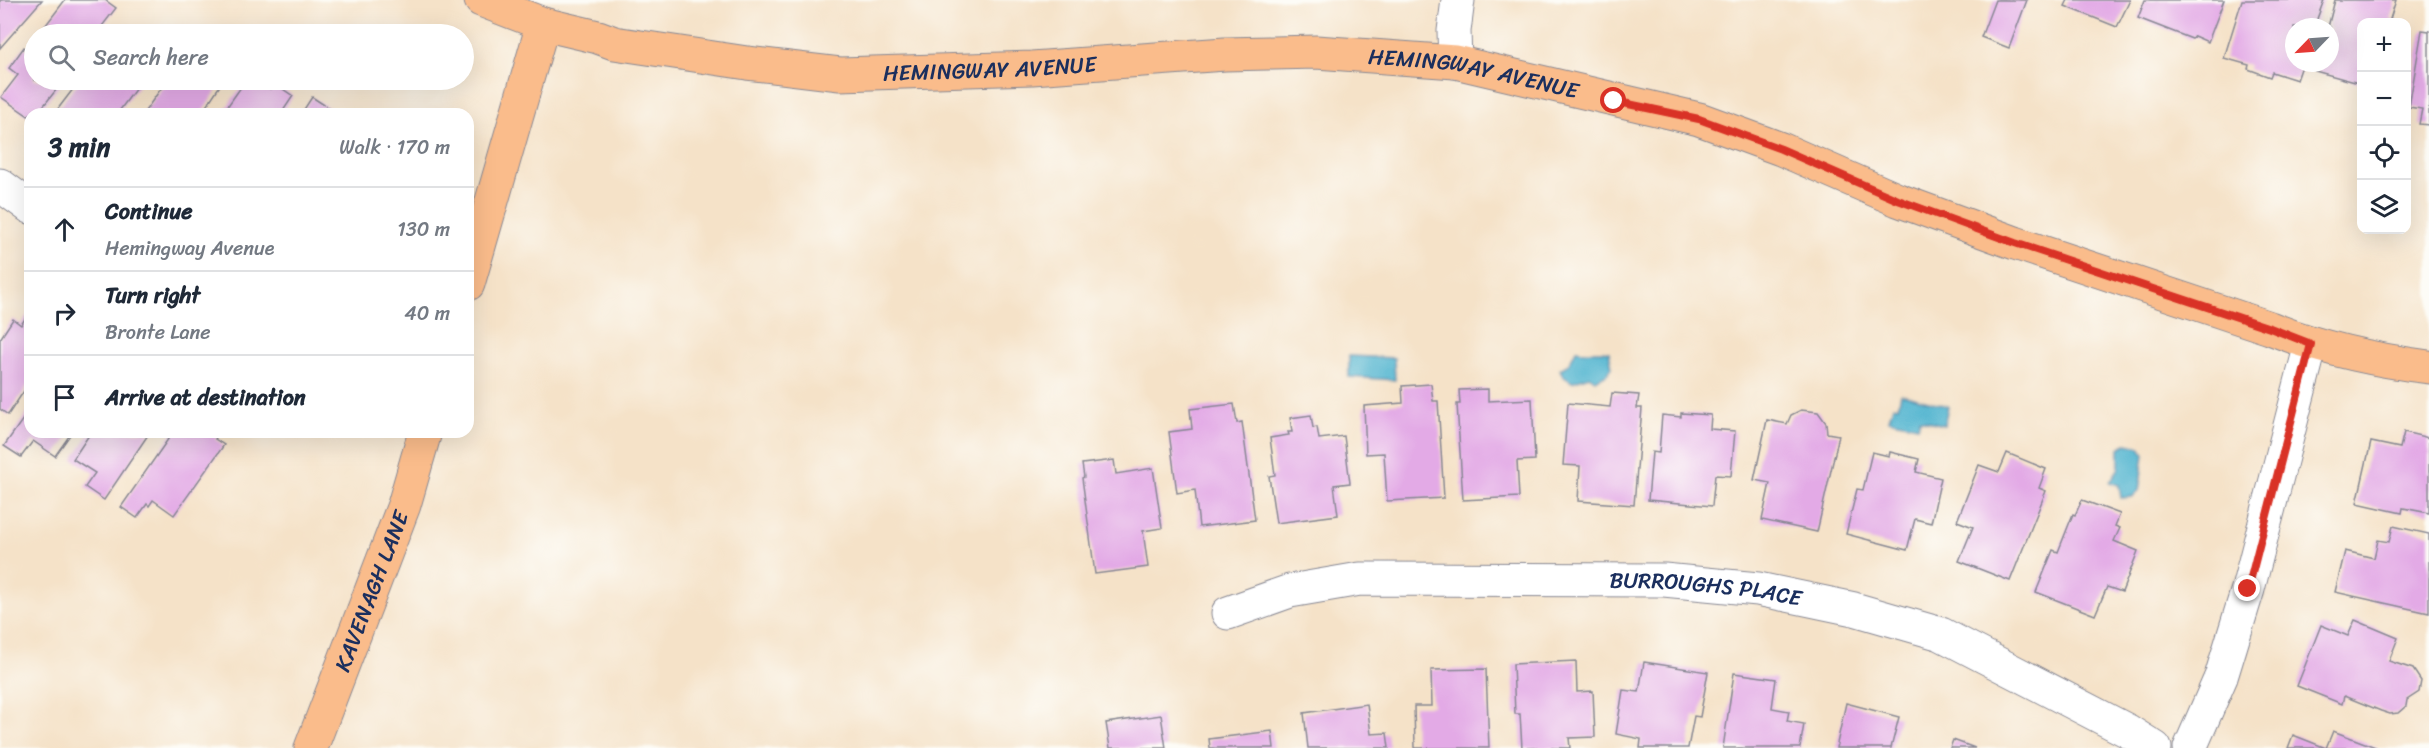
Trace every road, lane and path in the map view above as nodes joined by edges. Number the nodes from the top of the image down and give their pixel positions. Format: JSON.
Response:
{"nodes":[{"id":1,"x":481,"y":0,"type":"edge"},
{"id":2,"x":1458,"y":0,"type":"edge"},
{"id":3,"x":543,"y":24,"type":"junction"},
{"id":4,"x":1455,"y":62,"type":"junction"},
{"id":5,"x":0,"y":185,"type":"edge"},
{"id":6,"x":24,"y":203,"type":"edge"},
{"id":7,"x":474,"y":263,"type":"edge"},
{"id":8,"x":2311,"y":344,"type":"junction"},
{"id":9,"x":2429,"y":367,"type":"edge"},
{"id":10,"x":423,"y":438,"type":"edge"},
{"id":11,"x":1228,"y":613,"type":"dead end"},
{"id":12,"x":311,"y":748,"type":"edge"},
{"id":13,"x":2155,"y":748,"type":"edge"},
{"id":14,"x":2190,"y":748,"type":"edge"}],
"edges":[{"from":1,"to":3,"type":"main road","name":"HEMINGWAY AVENUE"},
{"from":2,"to":4,"type":"street"},
{"from":3,"to":4,"type":"main road","name":"HEMINGWAY AVENUE"},
{"from":3,"to":7,"type":"main road"},
{"from":4,"to":8,"type":"main road","name":"HEMINGWAY AVENUE"},
{"from":5,"to":6,"type":"street"},
{"from":8,"to":9,"type":"main road","name":"HEMINGWAY AVENUE"},
{"from":8,"to":14,"type":"street"},
{"from":10,"to":12,"type":"main road","name":"KAVENAGH LANE"},
{"from":11,"to":13,"type":"street","name":"BURROUGHS PLACE"}]}
